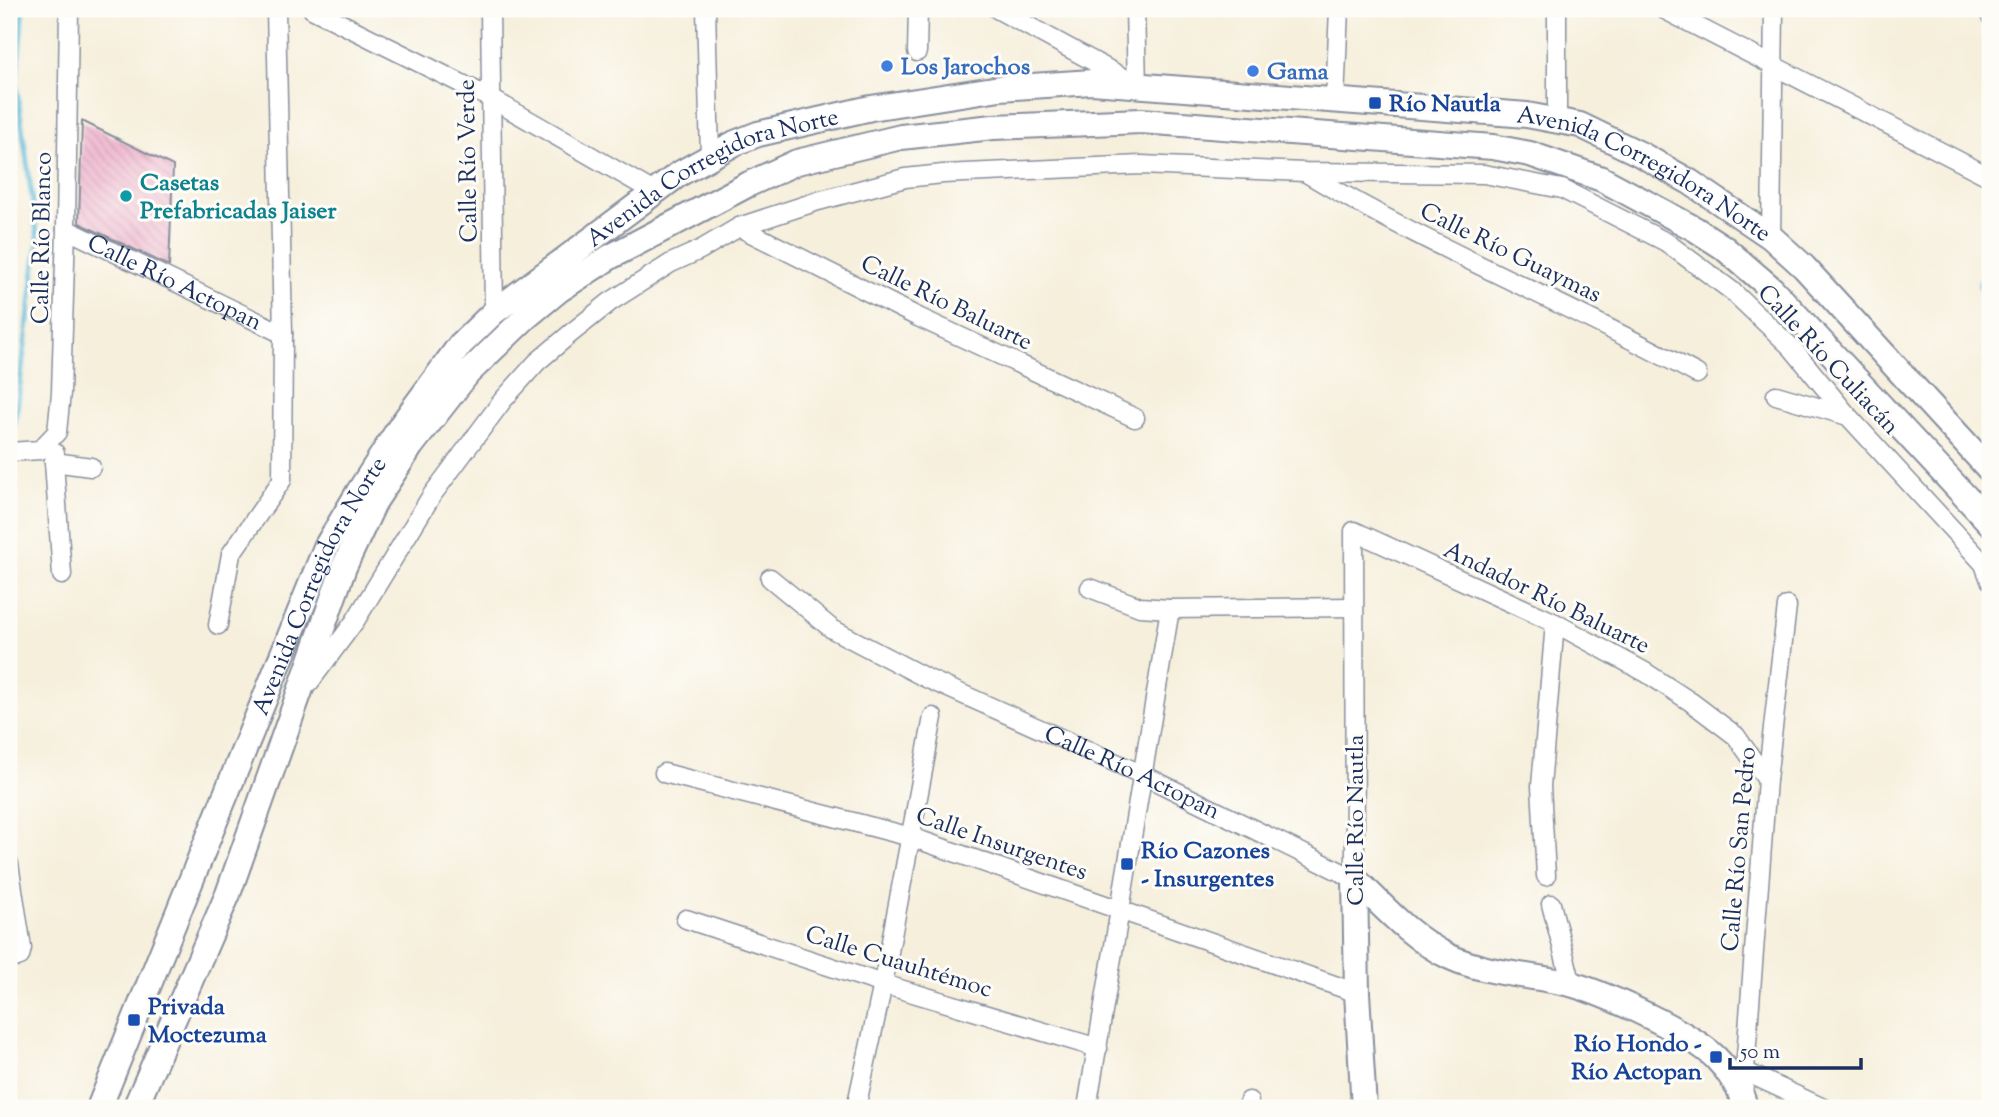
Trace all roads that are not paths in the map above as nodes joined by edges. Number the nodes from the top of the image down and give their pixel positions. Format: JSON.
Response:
{"nodes":[{"id":1,"x":69,"y":9,"type":"edge"},
{"id":2,"x":276,"y":9,"type":"edge"},
{"id":3,"x":312,"y":9,"type":"edge"},
{"id":4,"x":489,"y":9,"type":"edge"},
{"id":5,"x":706,"y":9,"type":"edge"},
{"id":6,"x":918,"y":9,"type":"edge"},
{"id":7,"x":997,"y":9,"type":"edge"},
{"id":8,"x":1135,"y":9,"type":"edge"},
{"id":9,"x":1339,"y":9,"type":"edge"},
{"id":10,"x":1557,"y":9,"type":"edge"},
{"id":11,"x":1663,"y":9,"type":"edge"},
{"id":12,"x":1774,"y":9,"type":"edge"},
{"id":13,"x":1990,"y":9,"type":"edge"},
{"id":14,"x":1990,"y":15,"type":"edge"},
{"id":15,"x":917,"y":52,"type":"dead end"},
{"id":16,"x":1774,"y":65,"type":"junction"},
{"id":17,"x":1137,"y":85,"type":"junction"},
{"id":18,"x":489,"y":98,"type":"junction"},
{"id":19,"x":1335,"y":100,"type":"junction"},
{"id":20,"x":1557,"y":119,"type":"junction"},
{"id":21,"x":710,"y":156,"type":"junction"},
{"id":22,"x":1305,"y":172,"type":"junction"},
{"id":23,"x":1990,"y":177,"type":"edge"},
{"id":24,"x":654,"y":192,"type":"junction"},
{"id":25,"x":1668,"y":214,"type":"junction"},
{"id":26,"x":739,"y":227,"type":"junction"},
{"id":27,"x":66,"y":229,"type":"junction"},
{"id":28,"x":1771,"y":237,"type":"junction"},
{"id":29,"x":1666,"y":242,"type":"junction"},
{"id":30,"x":1763,"y":281,"type":"junction"},
{"id":31,"x":1732,"y":291,"type":"junction"},
{"id":32,"x":494,"y":312,"type":"junction"},
{"id":33,"x":283,"y":334,"type":"junction"},
{"id":34,"x":1697,"y":374,"type":"dead end"},
{"id":35,"x":1776,"y":395,"type":"dead end"},
{"id":36,"x":1848,"y":416,"type":"junction"},
{"id":37,"x":1135,"y":418,"type":"dead end"},
{"id":38,"x":57,"y":432,"type":"junction"},
{"id":39,"x":9,"y":452,"type":"edge"},
{"id":40,"x":54,"y":462,"type":"junction"},
{"id":41,"x":91,"y":467,"type":"dead end"},
{"id":42,"x":1990,"y":470,"type":"edge"},
{"id":43,"x":1990,"y":523,"type":"edge"},
{"id":44,"x":1354,"y":531,"type":"joint"},
{"id":45,"x":62,"y":575,"type":"dead end"},
{"id":46,"x":770,"y":578,"type":"dead end"},
{"id":47,"x":1990,"y":580,"type":"edge"},
{"id":48,"x":1090,"y":588,"type":"dead end"},
{"id":49,"x":1787,"y":606,"type":"dead end"},
{"id":50,"x":1353,"y":607,"type":"junction"},
{"id":51,"x":1170,"y":609,"type":"junction"},
{"id":52,"x":1555,"y":623,"type":"junction"},
{"id":53,"x":218,"y":625,"type":"dead end"},
{"id":54,"x":298,"y":697,"type":"junction"},
{"id":55,"x":933,"y":717,"type":"dead end"},
{"id":56,"x":664,"y":773,"type":"dead end"},
{"id":57,"x":1143,"y":775,"type":"junction"},
{"id":58,"x":1767,"y":780,"type":"junction"},
{"id":59,"x":911,"y":837,"type":"junction"},
{"id":60,"x":9,"y":864,"type":"edge"},
{"id":61,"x":1546,"y":876,"type":"dead end"},
{"id":62,"x":1355,"y":879,"type":"junction"},
{"id":63,"x":1551,"y":904,"type":"dead end"},
{"id":64,"x":1120,"y":909,"type":"junction"},
{"id":65,"x":686,"y":919,"type":"dead end"},
{"id":66,"x":14,"y":958,"type":"edge"},
{"id":67,"x":883,"y":984,"type":"junction"},
{"id":68,"x":1572,"y":985,"type":"junction"},
{"id":69,"x":1357,"y":993,"type":"junction"},
{"id":70,"x":1098,"y":1048,"type":"junction"},
{"id":71,"x":115,"y":1070,"type":"junction"},
{"id":72,"x":146,"y":1084,"type":"junction"},
{"id":73,"x":1744,"y":1092,"type":"edge"},
{"id":74,"x":99,"y":1108,"type":"edge"},
{"id":75,"x":135,"y":1108,"type":"edge"},
{"id":76,"x":856,"y":1108,"type":"edge"},
{"id":77,"x":1087,"y":1108,"type":"edge"},
{"id":78,"x":1364,"y":1108,"type":"edge"},
{"id":79,"x":1823,"y":1108,"type":"edge"}],
"edges":[{"from":1,"to":27,"type":"street","name":"Calle Río Blanco"},
{"from":2,"to":33,"type":"street"},
{"from":3,"to":18,"type":"street"},
{"from":4,"to":18,"type":"street","name":"Calle Río Verde"},
{"from":5,"to":21,"type":"street"},
{"from":6,"to":15,"type":"street"},
{"from":7,"to":17,"type":"street"},
{"from":8,"to":17,"type":"street"},
{"from":9,"to":19,"type":"street"},
{"from":10,"to":20,"type":"street"},
{"from":11,"to":16,"type":"street"},
{"from":12,"to":16,"type":"street"},
{"from":13,"to":14,"type":"street"},
{"from":16,"to":23,"type":"street"},
{"from":16,"to":28,"type":"street"},
{"from":17,"to":19,"type":"main road","name":"Avenida Corregidora Norte"},
{"from":17,"to":21,"type":"main road","name":"Avenida Corregidora Norte"},
{"from":18,"to":24,"type":"street"},
{"from":18,"to":32,"type":"street","name":"Calle Río Verde"},
{"from":19,"to":20,"type":"main road","name":"Avenida Corregidora Norte"},
{"from":20,"to":28,"type":"main road","name":"Avenida Corregidora Norte"},
{"from":21,"to":24,"type":"main road","name":"Avenida Corregidora Norte"},
{"from":22,"to":26,"type":"street","name":"Calle Río Culiacán"},
{"from":22,"to":29,"type":"street","name":"Calle Río Culiacán"},
{"from":22,"to":34,"type":"street","name":"Calle Río Guaymas"},
{"from":24,"to":32,"type":"main road","name":"Avenida Corregidora Norte"},
{"from":25,"to":29,"type":"street"},
{"from":25,"to":30,"type":"main road","name":"Avenida Corregidora Norte"},
{"from":25,"to":54,"type":"main road","name":"Avenida Corregidora Norte"},
{"from":26,"to":37,"type":"street","name":"Calle Río Baluarte"},
{"from":26,"to":54,"type":"street","name":"Calle Río Culiacán"},
{"from":27,"to":33,"type":"street","name":"Calle Río Actopan"},
{"from":27,"to":38,"type":"street","name":"Calle Río Blanco"},
{"from":28,"to":42,"type":"main road","name":"Avenida Corregidora Norte"},
{"from":29,"to":31,"type":"street","name":"Calle Río Culiacán"},
{"from":30,"to":31,"type":"street"},
{"from":30,"to":43,"type":"main road","name":"Avenida Corregidora Norte"},
{"from":31,"to":36,"type":"street","name":"Calle Río Culiacán"},
{"from":32,"to":71,"type":"main road","name":"Avenida Corregidora Norte"},
{"from":33,"to":53,"type":"street"},
{"from":35,"to":36,"type":"street"},
{"from":36,"to":47,"type":"street","name":"Calle Río Culiacán"},
{"from":38,"to":39,"type":"street"},
{"from":38,"to":40,"type":"street","name":"Calle Río Blanco"},
{"from":40,"to":41,"type":"street"},
{"from":40,"to":45,"type":"street","name":"Calle Río Blanco"},
{"from":44,"to":50,"type":"street","name":"Calle Río Nautla"},
{"from":44,"to":52,"type":"street","name":"Andador Río Baluarte"},
{"from":46,"to":57,"type":"street","name":"Calle Río Actopan"},
{"from":48,"to":51,"type":"street"},
{"from":49,"to":58,"type":"street","name":"Calle Río San Pedro"},
{"from":50,"to":51,"type":"street"},
{"from":50,"to":62,"type":"street","name":"Calle Río Nautla"},
{"from":51,"to":57,"type":"street"},
{"from":52,"to":58,"type":"street","name":"Andador Río Baluarte"},
{"from":52,"to":61,"type":"street"},
{"from":54,"to":72,"type":"main road","name":"Avenida Corregidora Norte"},
{"from":55,"to":59,"type":"street"},
{"from":56,"to":59,"type":"street","name":"Calle Insurgentes"},
{"from":57,"to":62,"type":"street","name":"Calle Río Actopan"},
{"from":57,"to":64,"type":"street"},
{"from":58,"to":73,"type":"street","name":"Calle Río San Pedro"},
{"from":59,"to":64,"type":"street","name":"Calle Insurgentes"},
{"from":59,"to":67,"type":"street"},
{"from":60,"to":66,"type":"street"},
{"from":62,"to":68,"type":"main road","name":"Calle Río Actopan"},
{"from":62,"to":69,"type":"main road","name":"Calle Río Nautla"},
{"from":63,"to":68,"type":"street"},
{"from":64,"to":69,"type":"street","name":"Calle Insurgentes"},
{"from":64,"to":70,"type":"street"},
{"from":65,"to":67,"type":"street","name":"Calle Cuauhtémoc"},
{"from":67,"to":70,"type":"street","name":"Calle Cuauhtémoc"},
{"from":67,"to":76,"type":"street"},
{"from":68,"to":73,"type":"main road","name":"Calle Río Actopan"},
{"from":69,"to":78,"type":"main road","name":"Calle Río Nautla"},
{"from":70,"to":77,"type":"street"},
{"from":71,"to":72,"type":"main road"},
{"from":71,"to":74,"type":"main road","name":"Avenida Corregidora Norte"},
{"from":72,"to":75,"type":"main road","name":"Avenida Corregidora Norte"},
{"from":73,"to":79,"type":"street"}]}
